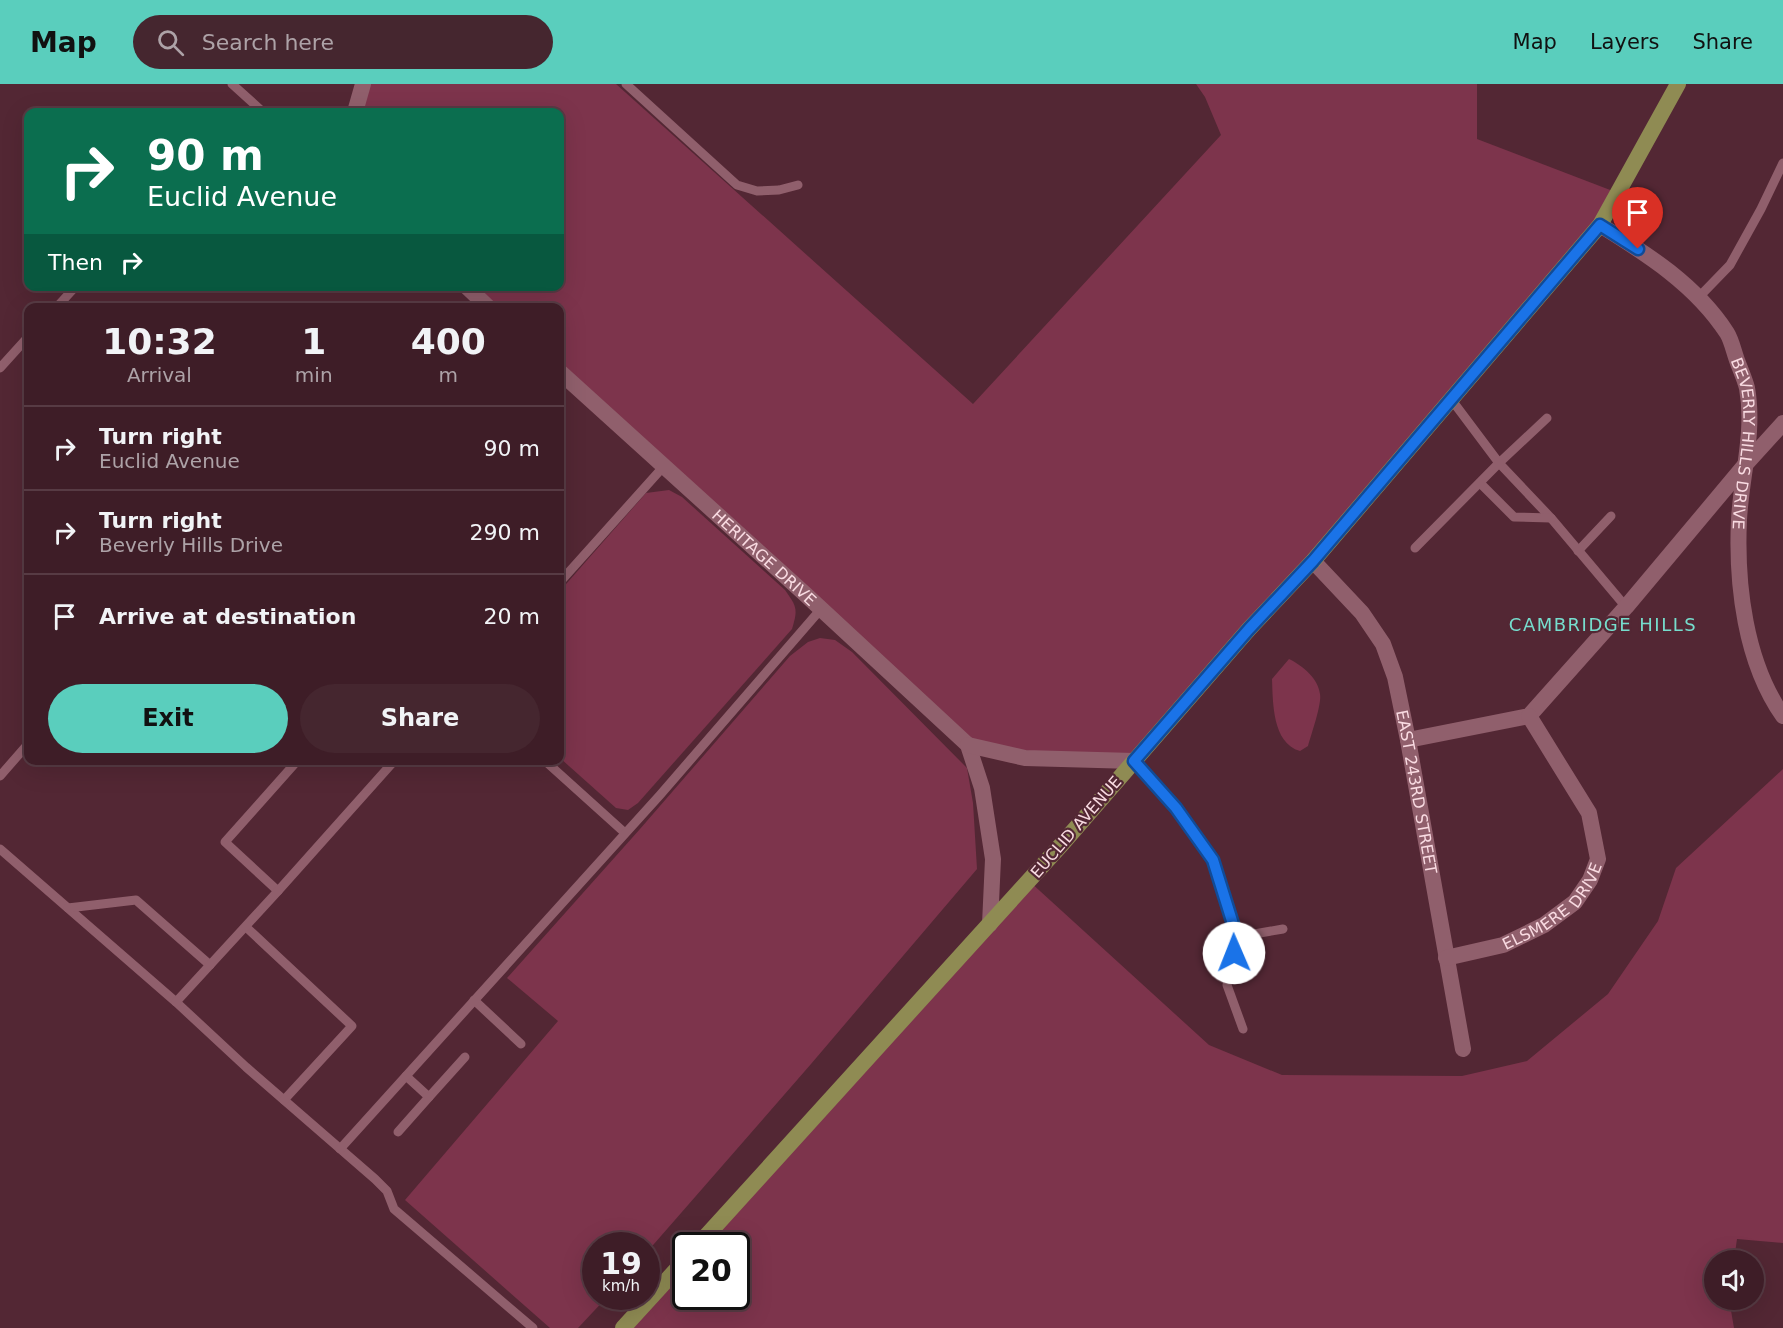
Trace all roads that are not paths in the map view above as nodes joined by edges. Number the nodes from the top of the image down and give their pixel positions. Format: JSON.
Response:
{"nodes":[{"id":1,"x":232,"y":84,"type":"edge"},
{"id":2,"x":363,"y":84,"type":"edge"},
{"id":3,"x":626,"y":84,"type":"edge"},
{"id":4,"x":1677,"y":84,"type":"edge"},
{"id":5,"x":259,"y":108,"type":"edge"},
{"id":6,"x":356,"y":108,"type":"edge"},
{"id":7,"x":1783,"y":163,"type":"edge"},
{"id":8,"x":798,"y":185,"type":"dead end"},
{"id":9,"x":1600,"y":225,"type":"junction"},
{"id":10,"x":71,"y":291,"type":"edge"},
{"id":11,"x":471,"y":291,"type":"edge"},
{"id":12,"x":1698,"y":298,"type":"junction"},
{"id":13,"x":61,"y":303,"type":"edge"},
{"id":14,"x":484,"y":303,"type":"edge"},
{"id":15,"x":24,"y":341,"type":"edge"},
{"id":16,"x":0,"y":368,"type":"edge"},
{"id":17,"x":564,"y":376,"type":"edge"},
{"id":18,"x":1451,"y":399,"type":"junction"},
{"id":19,"x":1547,"y":418,"type":"dead end"},
{"id":20,"x":1783,"y":423,"type":"edge"},
{"id":21,"x":1499,"y":463,"type":"junction"},
{"id":22,"x":1745,"y":465,"type":"junction"},
{"id":23,"x":664,"y":466,"type":"junction"},
{"id":24,"x":1479,"y":483,"type":"junction"},
{"id":25,"x":1611,"y":516,"type":"dead end"},
{"id":26,"x":1551,"y":518,"type":"junction"},
{"id":27,"x":1415,"y":548,"type":"dead end"},
{"id":28,"x":1578,"y":551,"type":"junction"},
{"id":29,"x":1313,"y":561,"type":"junction"},
{"id":30,"x":564,"y":578,"type":"edge"},
{"id":31,"x":1626,"y":607,"type":"junction"},
{"id":32,"x":821,"y":609,"type":"junction"},
{"id":33,"x":1529,"y":716,"type":"junction"},
{"id":34,"x":1783,"y":716,"type":"edge"},
{"id":35,"x":1408,"y":740,"type":"junction"},
{"id":36,"x":968,"y":745,"type":"junction"},
{"id":37,"x":24,"y":749,"type":"edge"},
{"id":38,"x":1134,"y":761,"type":"junction"},
{"id":39,"x":294,"y":765,"type":"edge"},
{"id":40,"x":391,"y":765,"type":"edge"},
{"id":41,"x":550,"y":765,"type":"edge"},
{"id":42,"x":0,"y":776,"type":"edge"},
{"id":43,"x":625,"y":833,"type":"junction"},
{"id":44,"x":0,"y":849,"type":"edge"},
{"id":45,"x":278,"y":891,"type":"junction"},
{"id":46,"x":68,"y":908,"type":"junction"},
{"id":47,"x":990,"y":924,"type":"junction"},
{"id":48,"x":246,"y":927,"type":"junction"},
{"id":49,"x":1283,"y":929,"type":"dead end"},
{"id":50,"x":1237,"y":937,"type":"junction"},
{"id":51,"x":1446,"y":958,"type":"junction"},
{"id":52,"x":210,"y":964,"type":"junction"},
{"id":53,"x":474,"y":1000,"type":"junction"},
{"id":54,"x":176,"y":1002,"type":"junction"},
{"id":55,"x":1243,"y":1029,"type":"dead end"},
{"id":56,"x":522,"y":1044,"type":"dead end"},
{"id":57,"x":1463,"y":1049,"type":"dead end"},
{"id":58,"x":465,"y":1057,"type":"dead end"},
{"id":59,"x":406,"y":1076,"type":"junction"},
{"id":60,"x":429,"y":1097,"type":"junction"},
{"id":61,"x":285,"y":1100,"type":"junction"},
{"id":62,"x":398,"y":1132,"type":"dead end"},
{"id":63,"x":340,"y":1149,"type":"junction"},
{"id":64,"x":710,"y":1232,"type":"edge"},
{"id":65,"x":672,"y":1274,"type":"edge"},
{"id":66,"x":533,"y":1328,"type":"edge"},
{"id":67,"x":623,"y":1328,"type":"edge"}],
"edges":[{"from":1,"to":5,"type":"lane"},
{"from":2,"to":6,"type":"street"},
{"from":3,"to":8,"type":"lane"},
{"from":4,"to":9,"type":"main road","name":"EUCLID AVENUE"},
{"from":7,"to":12,"type":"lane"},
{"from":9,"to":12,"type":"street","name":"BEVERLY HILLS DRIVE"},
{"from":9,"to":18,"type":"main road","name":"EUCLID AVENUE"},
{"from":10,"to":13,"type":"lane"},
{"from":11,"to":14,"type":"street"},
{"from":12,"to":22,"type":"street","name":"BEVERLY HILLS DRIVE"},
{"from":15,"to":16,"type":"lane"},
{"from":17,"to":23,"type":"street","name":"HERITAGE DRIVE"},
{"from":18,"to":21,"type":"lane"},
{"from":18,"to":29,"type":"main road","name":"EUCLID AVENUE"},
{"from":19,"to":21,"type":"lane"},
{"from":20,"to":22,"type":"street"},
{"from":21,"to":24,"type":"lane"},
{"from":21,"to":26,"type":"lane"},
{"from":22,"to":31,"type":"street"},
{"from":22,"to":34,"type":"street","name":"BEVERLY HILLS DRIVE"},
{"from":23,"to":30,"type":"lane"},
{"from":23,"to":32,"type":"street","name":"HERITAGE DRIVE"},
{"from":24,"to":26,"type":"lane"},
{"from":24,"to":27,"type":"lane"},
{"from":25,"to":28,"type":"lane"},
{"from":26,"to":28,"type":"lane"},
{"from":28,"to":31,"type":"lane"},
{"from":29,"to":35,"type":"street","name":"EAST 243RD STREET"},
{"from":29,"to":38,"type":"main road","name":"EUCLID AVENUE"},
{"from":31,"to":33,"type":"street"},
{"from":32,"to":36,"type":"street","name":"HERITAGE DRIVE"},
{"from":32,"to":43,"type":"lane"},
{"from":33,"to":35,"type":"street"},
{"from":33,"to":51,"type":"street","name":"ELSMERE DRIVE"},
{"from":35,"to":51,"type":"street","name":"EAST 243RD STREET"},
{"from":36,"to":38,"type":"street","name":"HERITAGE DRIVE"},
{"from":36,"to":47,"type":"street","name":"HERITAGE DRIVE"},
{"from":37,"to":42,"type":"lane"},
{"from":38,"to":47,"type":"main road","name":"EUCLID AVENUE"},
{"from":38,"to":50,"type":"lane"},
{"from":39,"to":45,"type":"lane"},
{"from":40,"to":45,"type":"lane"},
{"from":41,"to":43,"type":"lane"},
{"from":43,"to":53,"type":"lane"},
{"from":44,"to":46,"type":"lane"},
{"from":45,"to":48,"type":"lane"},
{"from":46,"to":52,"type":"lane"},
{"from":46,"to":54,"type":"lane"},
{"from":47,"to":64,"type":"main road","name":"EUCLID AVENUE"},
{"from":48,"to":52,"type":"lane"},
{"from":48,"to":61,"type":"lane"},
{"from":49,"to":50,"type":"lane"},
{"from":50,"to":55,"type":"lane"},
{"from":51,"to":57,"type":"street","name":"EAST 243RD STREET"},
{"from":52,"to":54,"type":"lane"},
{"from":53,"to":56,"type":"lane"},
{"from":53,"to":59,"type":"lane"},
{"from":54,"to":61,"type":"lane"},
{"from":58,"to":60,"type":"lane"},
{"from":59,"to":60,"type":"lane"},
{"from":59,"to":63,"type":"lane"},
{"from":60,"to":62,"type":"lane"},
{"from":61,"to":63,"type":"lane"},
{"from":63,"to":66,"type":"lane"},
{"from":65,"to":67,"type":"main road"}]}
